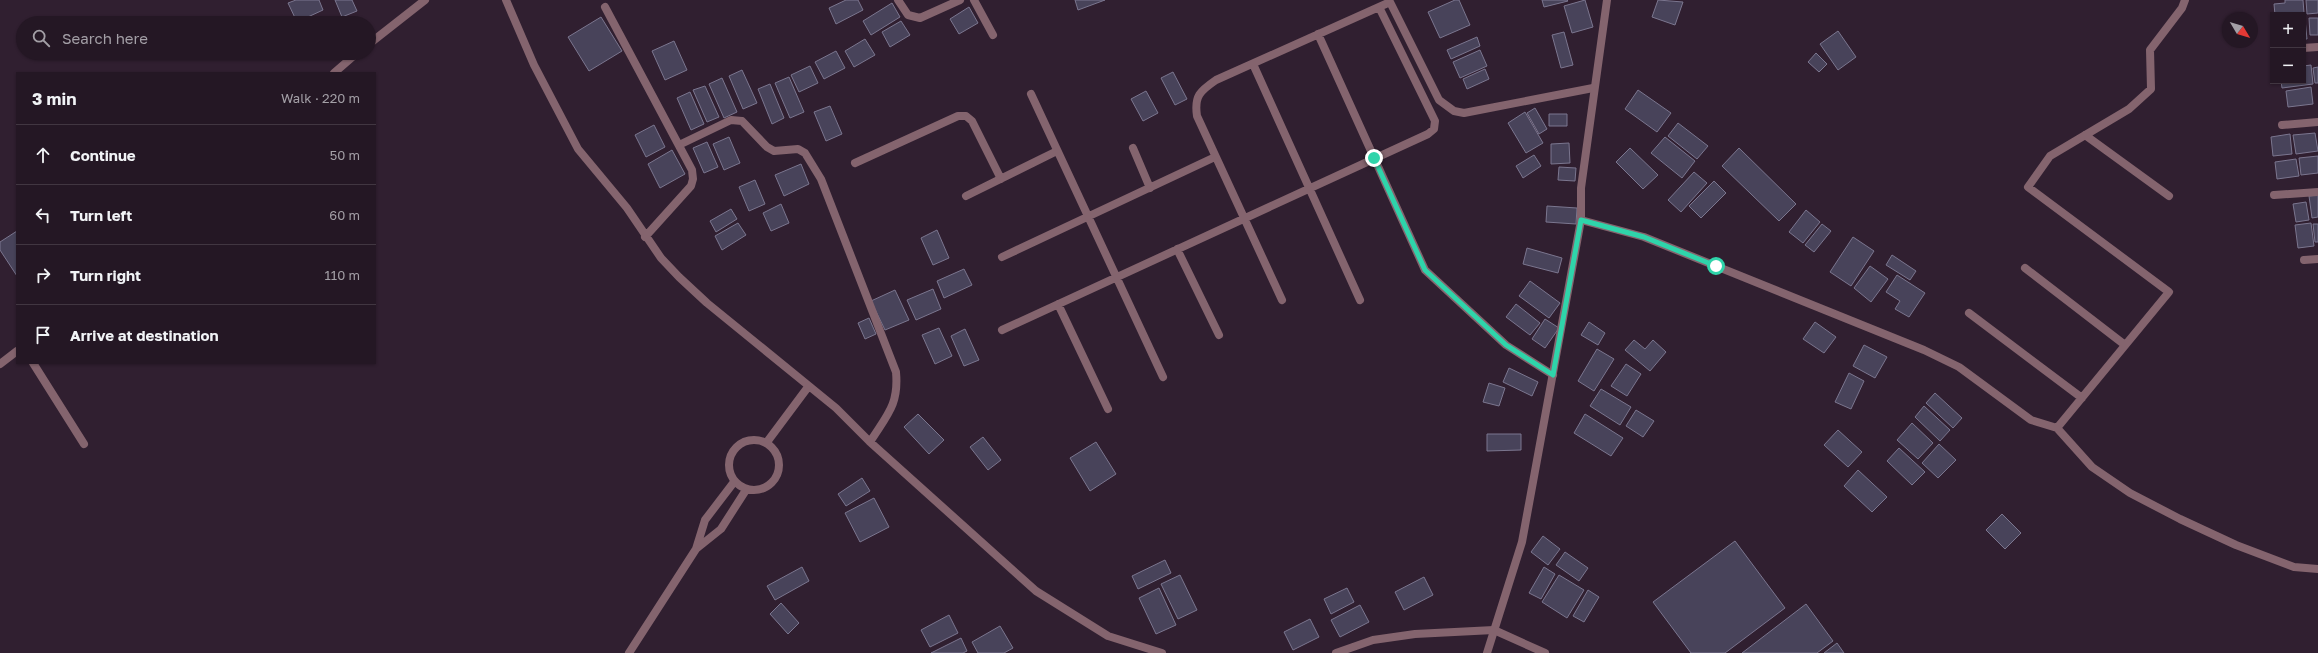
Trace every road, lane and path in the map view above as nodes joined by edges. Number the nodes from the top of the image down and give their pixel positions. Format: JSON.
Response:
{"nodes":[{"id":1,"x":425,"y":0,"type":"edge"},
{"id":2,"x":506,"y":0,"type":"edge"},
{"id":3,"x":898,"y":0,"type":"edge"},
{"id":4,"x":960,"y":0,"type":"edge"},
{"id":5,"x":974,"y":0,"type":"edge"},
{"id":6,"x":1607,"y":0,"type":"edge"},
{"id":7,"x":2185,"y":0,"type":"edge"},
{"id":8,"x":1389,"y":1,"type":"edge"},
{"id":9,"x":605,"y":7,"type":"dead end"},
{"id":10,"x":1379,"y":7,"type":"junction"},
{"id":11,"x":1318,"y":34,"type":"junction"},
{"id":12,"x":994,"y":35,"type":"dead end"},
{"id":13,"x":376,"y":38,"type":"edge"},
{"id":14,"x":2318,"y":47,"type":"edge"},
{"id":15,"x":2306,"y":48,"type":"edge"},
{"id":16,"x":349,"y":60,"type":"edge"},
{"id":17,"x":1252,"y":64,"type":"junction"},
{"id":18,"x":335,"y":72,"type":"edge"},
{"id":19,"x":1593,"y":88,"type":"junction"},
{"id":20,"x":1031,"y":94,"type":"dead end"},
{"id":21,"x":2318,"y":122,"type":"edge"},
{"id":22,"x":2282,"y":125,"type":"dead end"},
{"id":23,"x":2085,"y":135,"type":"junction"},
{"id":24,"x":679,"y":145,"type":"junction"},
{"id":25,"x":1133,"y":148,"type":"dead end"},
{"id":26,"x":1058,"y":151,"type":"junction"},
{"id":27,"x":1215,"y":157,"type":"junction"},
{"id":28,"x":1374,"y":158,"type":"junction"},
{"id":29,"x":855,"y":163,"type":"dead end"},
{"id":30,"x":1001,"y":179,"type":"junction"},
{"id":31,"x":1150,"y":188,"type":"junction"},
{"id":32,"x":1309,"y":188,"type":"junction"},
{"id":33,"x":2318,"y":192,"type":"edge"},
{"id":34,"x":2274,"y":195,"type":"dead end"},
{"id":35,"x":966,"y":196,"type":"dead end"},
{"id":36,"x":2169,"y":196,"type":"dead end"},
{"id":37,"x":1088,"y":217,"type":"junction"},
{"id":38,"x":1244,"y":218,"type":"junction"},
{"id":39,"x":1581,"y":220,"type":"junction"},
{"id":40,"x":645,"y":237,"type":"junction"},
{"id":41,"x":1177,"y":250,"type":"junction"},
{"id":42,"x":1002,"y":257,"type":"dead end"},
{"id":43,"x":2318,"y":258,"type":"edge"},
{"id":44,"x":2304,"y":260,"type":"dead end"},
{"id":45,"x":2025,"y":268,"type":"dead end"},
{"id":46,"x":1116,"y":278,"type":"junction"},
{"id":47,"x":1282,"y":300,"type":"dead end"},
{"id":48,"x":1360,"y":300,"type":"dead end"},
{"id":49,"x":1058,"y":304,"type":"junction"},
{"id":50,"x":1969,"y":313,"type":"dead end"},
{"id":51,"x":1002,"y":330,"type":"dead end"},
{"id":52,"x":1219,"y":335,"type":"dead end"},
{"id":53,"x":2125,"y":345,"type":"junction"},
{"id":54,"x":16,"y":352,"type":"edge"},
{"id":55,"x":0,"y":364,"type":"edge"},
{"id":56,"x":34,"y":364,"type":"edge"},
{"id":57,"x":1553,"y":375,"type":"junction"},
{"id":58,"x":1162,"y":377,"type":"dead end"},
{"id":59,"x":808,"y":387,"type":"junction"},
{"id":60,"x":2082,"y":398,"type":"junction"},
{"id":61,"x":1108,"y":409,"type":"dead end"},
{"id":62,"x":2057,"y":428,"type":"junction"},
{"id":63,"x":767,"y":442,"type":"junction"},
{"id":64,"x":870,"y":442,"type":"junction"},
{"id":65,"x":84,"y":444,"type":"dead end"},
{"id":66,"x":734,"y":482,"type":"junction"},
{"id":67,"x":746,"y":490,"type":"junction"},
{"id":68,"x":696,"y":549,"type":"junction"},
{"id":69,"x":2318,"y":569,"type":"edge"},
{"id":70,"x":1494,"y":630,"type":"junction"},
{"id":71,"x":629,"y":653,"type":"edge"},
{"id":72,"x":1162,"y":653,"type":"edge"},
{"id":73,"x":1336,"y":653,"type":"edge"},
{"id":74,"x":1487,"y":653,"type":"edge"},
{"id":75,"x":1544,"y":653,"type":"edge"}],
"edges":[{"from":1,"to":13,"type":"street"},
{"from":2,"to":40,"type":"street"},
{"from":3,"to":4,"type":"street"},
{"from":5,"to":12,"type":"street"},
{"from":6,"to":19,"type":"street"},
{"from":7,"to":23,"type":"street"},
{"from":8,"to":10,"type":"street"},
{"from":8,"to":19,"type":"street"},
{"from":9,"to":24,"type":"street"},
{"from":10,"to":11,"type":"street"},
{"from":10,"to":28,"type":"street"},
{"from":11,"to":17,"type":"street"},
{"from":11,"to":28,"type":"street"},
{"from":14,"to":15,"type":"street"},
{"from":16,"to":18,"type":"street"},
{"from":17,"to":27,"type":"street"},
{"from":17,"to":32,"type":"street"},
{"from":19,"to":39,"type":"street"},
{"from":20,"to":26,"type":"street"},
{"from":21,"to":22,"type":"street"},
{"from":23,"to":36,"type":"street"},
{"from":23,"to":53,"type":"street"},
{"from":24,"to":40,"type":"street"},
{"from":24,"to":64,"type":"street"},
{"from":25,"to":31,"type":"street"},
{"from":26,"to":30,"type":"street"},
{"from":26,"to":37,"type":"street"},
{"from":27,"to":31,"type":"street"},
{"from":27,"to":38,"type":"street"},
{"from":28,"to":32,"type":"street"},
{"from":28,"to":57,"type":"street"},
{"from":29,"to":30,"type":"street"},
{"from":30,"to":35,"type":"street"},
{"from":31,"to":37,"type":"street"},
{"from":32,"to":38,"type":"street"},
{"from":32,"to":48,"type":"street"},
{"from":33,"to":34,"type":"street"},
{"from":37,"to":42,"type":"street"},
{"from":37,"to":46,"type":"street"},
{"from":38,"to":41,"type":"street"},
{"from":38,"to":47,"type":"street"},
{"from":39,"to":57,"type":"street"},
{"from":39,"to":62,"type":"street"},
{"from":40,"to":59,"type":"street"},
{"from":41,"to":46,"type":"street"},
{"from":41,"to":52,"type":"street"},
{"from":43,"to":44,"type":"street"},
{"from":45,"to":53,"type":"street"},
{"from":46,"to":49,"type":"street"},
{"from":46,"to":58,"type":"street"},
{"from":49,"to":51,"type":"street"},
{"from":49,"to":61,"type":"street"},
{"from":50,"to":60,"type":"street"},
{"from":53,"to":60,"type":"street"},
{"from":54,"to":55,"type":"street"},
{"from":56,"to":65,"type":"street"},
{"from":57,"to":70,"type":"street"},
{"from":59,"to":63,"type":"street"},
{"from":59,"to":64,"type":"street"},
{"from":60,"to":62,"type":"street"},
{"from":62,"to":69,"type":"street"},
{"from":63,"to":66,"type":"street"},
{"from":63,"to":67,"type":"street"},
{"from":64,"to":72,"type":"street"},
{"from":66,"to":67,"type":"street"},
{"from":66,"to":68,"type":"street"},
{"from":67,"to":68,"type":"street"},
{"from":68,"to":71,"type":"street"},
{"from":70,"to":73,"type":"street"},
{"from":70,"to":74,"type":"street"},
{"from":70,"to":75,"type":"street"}]}
